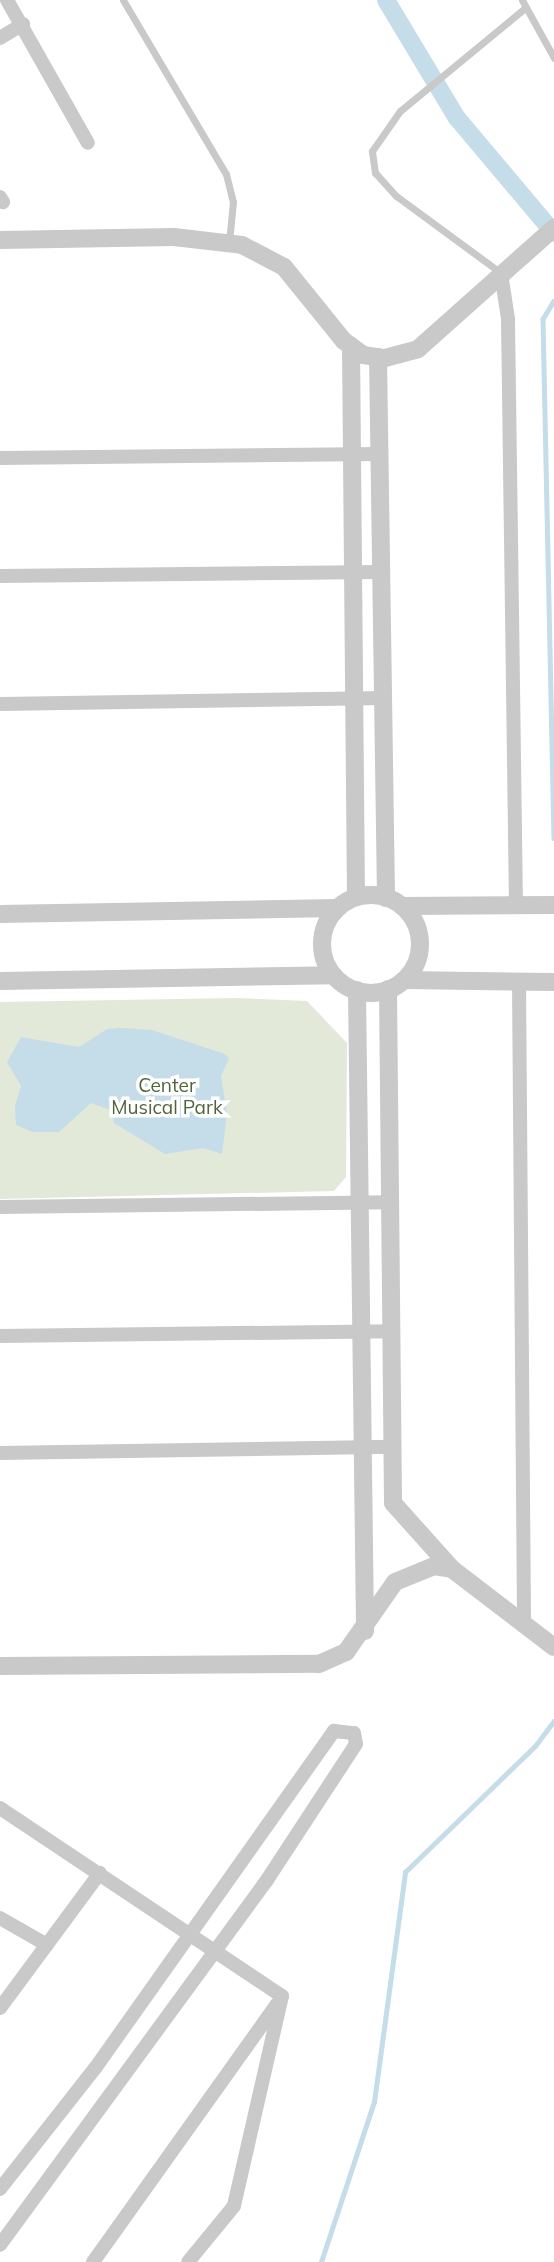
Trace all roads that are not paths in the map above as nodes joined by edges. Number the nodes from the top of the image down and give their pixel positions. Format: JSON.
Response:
{"nodes":[{"id":1,"x":7,"y":0,"type":"edge"},
{"id":2,"x":123,"y":0,"type":"edge"},
{"id":3,"x":524,"y":3,"type":"edge"},
{"id":4,"x":23,"y":24,"type":"junction"},
{"id":5,"x":0,"y":37,"type":"edge"},
{"id":6,"x":554,"y":58,"type":"edge"},
{"id":7,"x":88,"y":143,"type":"dead end"},
{"id":8,"x":554,"y":228,"type":"edge"},
{"id":9,"x":0,"y":240,"type":"edge"},
{"id":10,"x":229,"y":242,"type":"junction"},
{"id":11,"x":501,"y":273,"type":"junction"},
{"id":12,"x":351,"y":346,"type":"junction"},
{"id":13,"x":378,"y":357,"type":"junction"},
{"id":14,"x":351,"y":454,"type":"junction"},
{"id":15,"x":379,"y":454,"type":"junction"},
{"id":16,"x":0,"y":458,"type":"edge"},
{"id":17,"x":353,"y":572,"type":"junction"},
{"id":18,"x":381,"y":572,"type":"junction"},
{"id":19,"x":0,"y":576,"type":"edge"},
{"id":20,"x":383,"y":698,"type":"junction"},
{"id":21,"x":355,"y":699,"type":"junction"},
{"id":22,"x":0,"y":704,"type":"edge"},
{"id":23,"x":356,"y":897,"type":"junction"},
{"id":24,"x":394,"y":902,"type":"junction"},
{"id":25,"x":516,"y":905,"type":"junction"},
{"id":26,"x":554,"y":905,"type":"edge"},
{"id":27,"x":338,"y":908,"type":"junction"},
{"id":28,"x":0,"y":914,"type":"edge"},
{"id":29,"x":333,"y":975,"type":"junction"},
{"id":30,"x":404,"y":980,"type":"junction"},
{"id":31,"x":0,"y":981,"type":"edge"},
{"id":32,"x":519,"y":982,"type":"junction"},
{"id":33,"x":554,"y":982,"type":"edge"},
{"id":34,"x":388,"y":989,"type":"junction"},
{"id":35,"x":357,"y":990,"type":"junction"},
{"id":36,"x":390,"y":1202,"type":"junction"},
{"id":37,"x":360,"y":1203,"type":"junction"},
{"id":38,"x":0,"y":1207,"type":"edge"},
{"id":39,"x":391,"y":1331,"type":"junction"},
{"id":40,"x":363,"y":1332,"type":"junction"},
{"id":41,"x":0,"y":1336,"type":"edge"},
{"id":42,"x":365,"y":1447,"type":"junction"},
{"id":43,"x":392,"y":1447,"type":"junction"},
{"id":44,"x":0,"y":1453,"type":"edge"},
{"id":45,"x":453,"y":1569,"type":"junction"},
{"id":46,"x":524,"y":1623,"type":"junction"},
{"id":47,"x":365,"y":1631,"type":"junction"},
{"id":48,"x":554,"y":1647,"type":"edge"},
{"id":49,"x":0,"y":1666,"type":"edge"},
{"id":50,"x":0,"y":1808,"type":"edge"},
{"id":51,"x":100,"y":1873,"type":"junction"},
{"id":52,"x":0,"y":1918,"type":"edge"},
{"id":53,"x":192,"y":1933,"type":"junction"},
{"id":54,"x":47,"y":1945,"type":"junction"},
{"id":55,"x":216,"y":1951,"type":"junction"},
{"id":56,"x":282,"y":1996,"type":"junction"},
{"id":57,"x":0,"y":2008,"type":"edge"},
{"id":58,"x":0,"y":2189,"type":"edge"},
{"id":59,"x":0,"y":2245,"type":"edge"},
{"id":60,"x":93,"y":2262,"type":"edge"},
{"id":61,"x":188,"y":2262,"type":"edge"}],
"edges":[{"from":1,"to":4,"type":"street"},
{"from":2,"to":10,"type":"lane"},
{"from":3,"to":6,"type":"lane"},
{"from":3,"to":11,"type":"lane"},
{"from":4,"to":5,"type":"street"},
{"from":4,"to":7,"type":"street"},
{"from":8,"to":11,"type":"street"},
{"from":9,"to":10,"type":"street"},
{"from":10,"to":12,"type":"street"},
{"from":11,"to":13,"type":"street"},
{"from":11,"to":25,"type":"street"},
{"from":12,"to":13,"type":"street"},
{"from":12,"to":14,"type":"street"},
{"from":13,"to":15,"type":"street"},
{"from":14,"to":15,"type":"street"},
{"from":14,"to":16,"type":"street"},
{"from":14,"to":17,"type":"street"},
{"from":15,"to":18,"type":"street"},
{"from":17,"to":18,"type":"street"},
{"from":17,"to":19,"type":"street"},
{"from":17,"to":21,"type":"street"},
{"from":18,"to":20,"type":"street"},
{"from":20,"to":21,"type":"street"},
{"from":20,"to":24,"type":"street"},
{"from":21,"to":22,"type":"street"},
{"from":21,"to":23,"type":"street"},
{"from":23,"to":24,"type":"street"},
{"from":23,"to":27,"type":"street"},
{"from":24,"to":25,"type":"street"},
{"from":24,"to":30,"type":"street"},
{"from":25,"to":26,"type":"street"},
{"from":27,"to":28,"type":"street"},
{"from":27,"to":29,"type":"street"},
{"from":29,"to":31,"type":"street"},
{"from":29,"to":35,"type":"street"},
{"from":30,"to":32,"type":"street"},
{"from":30,"to":34,"type":"street"},
{"from":32,"to":33,"type":"street"},
{"from":32,"to":46,"type":"street"},
{"from":34,"to":35,"type":"street"},
{"from":34,"to":36,"type":"street"},
{"from":35,"to":37,"type":"street"},
{"from":36,"to":37,"type":"street"},
{"from":36,"to":39,"type":"street"},
{"from":37,"to":38,"type":"street"},
{"from":37,"to":40,"type":"street"},
{"from":39,"to":40,"type":"street"},
{"from":39,"to":43,"type":"street"},
{"from":40,"to":41,"type":"street"},
{"from":40,"to":42,"type":"street"},
{"from":42,"to":43,"type":"street"},
{"from":42,"to":44,"type":"street"},
{"from":42,"to":47,"type":"street"},
{"from":43,"to":45,"type":"street"},
{"from":45,"to":46,"type":"street"},
{"from":45,"to":47,"type":"street"},
{"from":46,"to":48,"type":"street"},
{"from":47,"to":49,"type":"street"},
{"from":50,"to":51,"type":"street"},
{"from":51,"to":53,"type":"street"},
{"from":51,"to":54,"type":"street"},
{"from":52,"to":54,"type":"street"},
{"from":53,"to":55,"type":"street"},
{"from":53,"to":55,"type":"street"},
{"from":53,"to":58,"type":"street"},
{"from":54,"to":57,"type":"street"},
{"from":55,"to":56,"type":"street"},
{"from":55,"to":59,"type":"street"},
{"from":56,"to":60,"type":"street"},
{"from":56,"to":61,"type":"street"}]}
